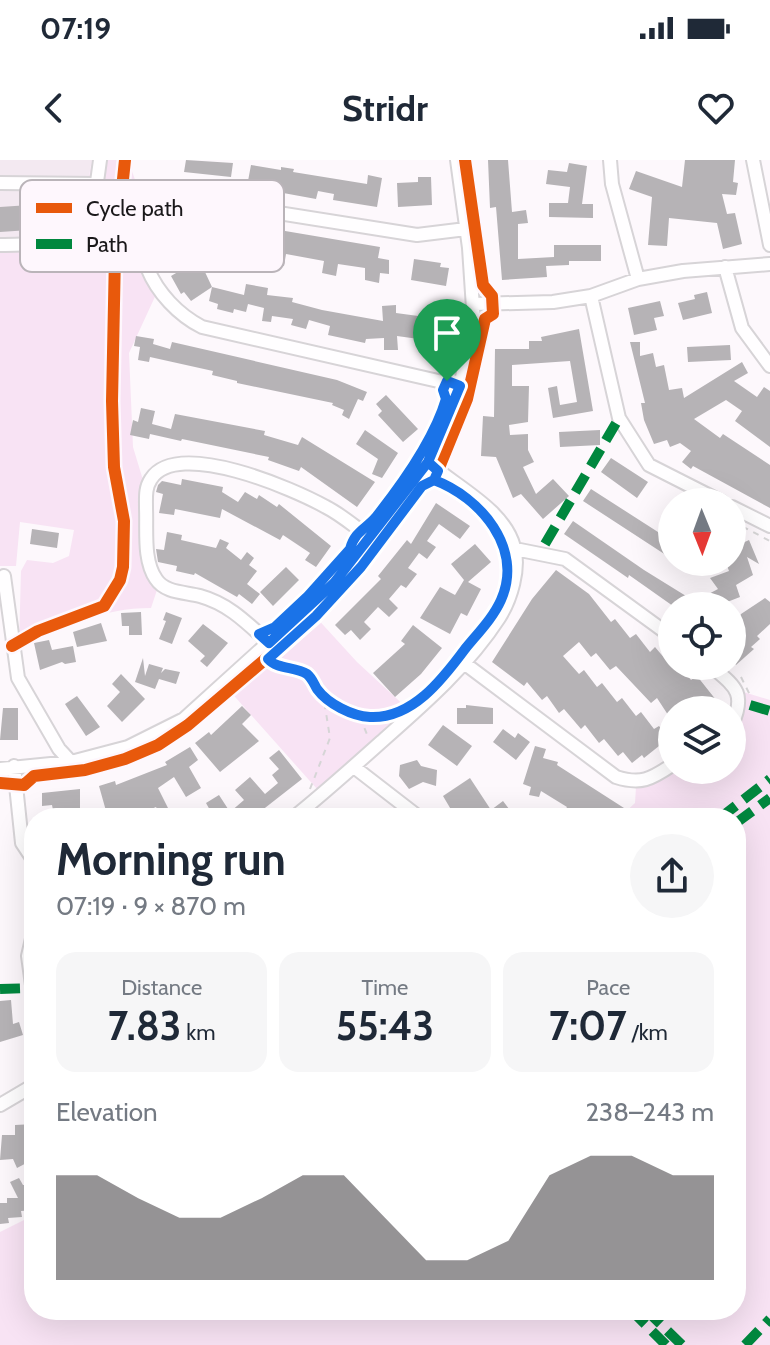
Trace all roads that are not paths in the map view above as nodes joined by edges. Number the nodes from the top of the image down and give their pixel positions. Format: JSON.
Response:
{"nodes":[{"id":1,"x":100,"y":160,"type":"edge"},
{"id":2,"x":457,"y":160,"type":"edge"},
{"id":3,"x":610,"y":160,"type":"edge"},
{"id":4,"x":753,"y":160,"type":"edge"},
{"id":5,"x":97,"y":180,"type":"edge"},
{"id":6,"x":0,"y":183,"type":"edge"},
{"id":7,"x":20,"y":183,"type":"edge"},
{"id":8,"x":284,"y":214,"type":"edge"},
{"id":9,"x":466,"y":229,"type":"junction"},
{"id":10,"x":20,"y":244,"type":"edge"},
{"id":11,"x":0,"y":245,"type":"edge"},
{"id":12,"x":770,"y":245,"type":"edge"},
{"id":13,"x":770,"y":264,"type":"edge"},
{"id":14,"x":725,"y":267,"type":"junction"},
{"id":15,"x":150,"y":272,"type":"edge"},
{"id":16,"x":638,"y":279,"type":"junction"},
{"id":17,"x":591,"y":296,"type":"junction"},
{"id":18,"x":474,"y":304,"type":"junction"},
{"id":19,"x":770,"y":366,"type":"edge"},
{"id":20,"x":460,"y":386,"type":"junction"},
{"id":21,"x":428,"y":462,"type":"junction"},
{"id":22,"x":694,"y":488,"type":"edge"},
{"id":23,"x":746,"y":514,"type":"edge"},
{"id":24,"x":770,"y":526,"type":"edge"},
{"id":25,"x":371,"y":538,"type":"junction"},
{"id":26,"x":515,"y":549,"type":"junction"},
{"id":27,"x":4,"y":576,"type":"dead end"},
{"id":28,"x":658,"y":627,"type":"edge"},
{"id":29,"x":274,"y":646,"type":"junction"},
{"id":30,"x":464,"y":663,"type":"junction"},
{"id":31,"x":726,"y":680,"type":"edge"},
{"id":32,"x":739,"y":696,"type":"edge"},
{"id":33,"x":71,"y":762,"type":"junction"},
{"id":34,"x":0,"y":763,"type":"edge"},
{"id":35,"x":14,"y":766,"type":"junction"},
{"id":36,"x":354,"y":767,"type":"junction"},
{"id":37,"x":0,"y":769,"type":"edge"},
{"id":38,"x":658,"y":774,"type":"edge"},
{"id":39,"x":305,"y":808,"type":"edge"},
{"id":40,"x":407,"y":808,"type":"edge"},
{"id":41,"x":24,"y":846,"type":"edge"},
{"id":42,"x":24,"y":1091,"type":"edge"},
{"id":43,"x":0,"y":1105,"type":"edge"}],
"edges":[{"from":1,"to":5,"type":"street"},
{"from":2,"to":9,"type":"street"},
{"from":3,"to":16,"type":"street"},
{"from":4,"to":12,"type":"street"},
{"from":6,"to":7,"type":"street"},
{"from":8,"to":9,"type":"street"},
{"from":9,"to":18,"type":"street"},
{"from":10,"to":11,"type":"street"},
{"from":13,"to":14,"type":"street"},
{"from":14,"to":16,"type":"street"},
{"from":14,"to":19,"type":"street"},
{"from":15,"to":20,"type":"street"},
{"from":16,"to":17,"type":"street"},
{"from":17,"to":18,"type":"street"},
{"from":17,"to":22,"type":"street"},
{"from":18,"to":20,"type":"street"},
{"from":20,"to":21,"type":"street"},
{"from":21,"to":25,"type":"street"},
{"from":21,"to":26,"type":"street"},
{"from":23,"to":24,"type":"street"},
{"from":25,"to":29,"type":"street"},
{"from":25,"to":29,"type":"street"},
{"from":26,"to":28,"type":"street"},
{"from":26,"to":30,"type":"street"},
{"from":27,"to":33,"type":"street"},
{"from":29,"to":33,"type":"street"},
{"from":30,"to":36,"type":"street"},
{"from":30,"to":38,"type":"street"},
{"from":31,"to":32,"type":"street"},
{"from":33,"to":35,"type":"street"},
{"from":34,"to":35,"type":"street"},
{"from":35,"to":37,"type":"street"},
{"from":35,"to":41,"type":"street"},
{"from":36,"to":39,"type":"street"},
{"from":36,"to":40,"type":"street"},
{"from":42,"to":43,"type":"street"}]}
